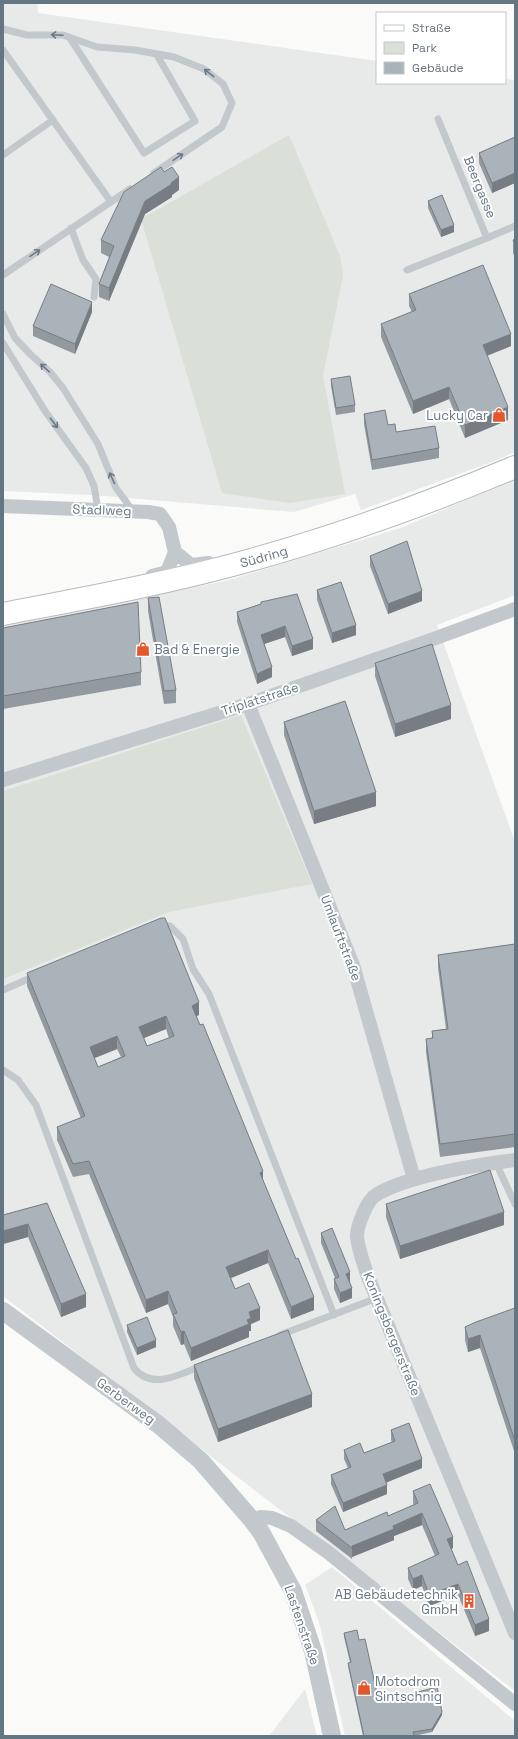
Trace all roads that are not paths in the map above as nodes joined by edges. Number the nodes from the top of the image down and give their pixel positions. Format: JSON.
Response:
{"nodes":[{"id":1,"x":3,"y":29,"type":"edge"},
{"id":2,"x":70,"y":38,"type":"junction"},
{"id":3,"x":3,"y":50,"type":"edge"},
{"id":4,"x":157,"y":55,"type":"junction"},
{"id":5,"x":438,"y":118,"type":"dead end"},
{"id":6,"x":53,"y":120,"type":"junction"},
{"id":7,"x":3,"y":155,"type":"edge"},
{"id":8,"x":150,"y":175,"type":"edge"},
{"id":9,"x":137,"y":184,"type":"edge"},
{"id":10,"x":111,"y":202,"type":"junction"},
{"id":11,"x":515,"y":226,"type":"edge"},
{"id":12,"x":71,"y":228,"type":"junction"},
{"id":13,"x":487,"y":238,"type":"junction"},
{"id":14,"x":407,"y":270,"type":"dead end"},
{"id":15,"x":3,"y":275,"type":"edge"},
{"id":16,"x":94,"y":297,"type":"dead end"},
{"id":17,"x":3,"y":314,"type":"edge"},
{"id":18,"x":3,"y":343,"type":"edge"},
{"id":19,"x":515,"y":466,"type":"edge"},
{"id":20,"x":3,"y":506,"type":"edge"},
{"id":21,"x":98,"y":510,"type":"junction"},
{"id":22,"x":133,"y":511,"type":"junction"},
{"id":23,"x":176,"y":552,"type":"junction"},
{"id":24,"x":249,"y":561,"type":"junction"},
{"id":25,"x":134,"y":588,"type":"junction"},
{"id":26,"x":515,"y":609,"type":"edge"},
{"id":27,"x":3,"y":614,"type":"edge"},
{"id":28,"x":248,"y":704,"type":"junction"},
{"id":29,"x":3,"y":780,"type":"edge"},
{"id":30,"x":151,"y":929,"type":"edge"},
{"id":31,"x":41,"y":974,"type":"edge"},
{"id":32,"x":3,"y":990,"type":"edge"},
{"id":33,"x":3,"y":1070,"type":"edge"},
{"id":34,"x":515,"y":1160,"type":"edge"},
{"id":35,"x":496,"y":1163,"type":"junction"},
{"id":36,"x":414,"y":1179,"type":"junction"},
{"id":37,"x":515,"y":1204,"type":"edge"},
{"id":38,"x":377,"y":1298,"type":"junction"},
{"id":39,"x":3,"y":1310,"type":"edge"},
{"id":40,"x":334,"y":1315,"type":"junction"},
{"id":41,"x":276,"y":1337,"type":"edge"},
{"id":42,"x":210,"y":1362,"type":"edge"},
{"id":43,"x":238,"y":1502,"type":"joint"},
{"id":44,"x":252,"y":1520,"type":"junction"},
{"id":45,"x":509,"y":1606,"type":"edge"},
{"id":46,"x":515,"y":1633,"type":"edge"},
{"id":47,"x":515,"y":1704,"type":"edge"},
{"id":48,"x":332,"y":1736,"type":"edge"}],
"edges":[{"from":2,"to":1,"type":"lane","one_way":true},
{"from":2,"to":4,"type":"lane"},
{"from":2,"to":4,"type":"lane"},
{"from":3,"to":6,"type":"lane"},
{"from":8,"to":4,"type":"lane","one_way":true},
{"from":5,"to":13,"type":"lane","name":"Beergasse"},
{"from":6,"to":7,"type":"lane"},
{"from":6,"to":10,"type":"lane"},
{"from":9,"to":10,"type":"lane"},
{"from":10,"to":12,"type":"lane"},
{"from":11,"to":13,"type":"lane","name":"Beergasse"},
{"from":15,"to":12,"type":"lane","one_way":true},
{"from":12,"to":16,"type":"lane"},
{"from":13,"to":14,"type":"lane"},
{"from":22,"to":17,"type":"lane","one_way":true},
{"from":18,"to":21,"type":"lane","one_way":true},
{"from":19,"to":24,"type":"main road","name":"Südring"},
{"from":20,"to":21,"type":"street","name":"Stadlweg"},
{"from":21,"to":22,"type":"street","name":"Stadlweg"},
{"from":22,"to":23,"type":"street","name":"Stadlweg"},
{"from":23,"to":24,"type":"street"},
{"from":23,"to":25,"type":"street"},
{"from":24,"to":25,"type":"main road","name":"Südring"},
{"from":25,"to":27,"type":"main road","name":"Südring"},
{"from":26,"to":28,"type":"street","name":"Triplatstraße"},
{"from":28,"to":29,"type":"street","name":"Triplatstraße"},
{"from":28,"to":36,"type":"street","name":"Umlauftstraße"},
{"from":30,"to":40,"type":"lane"},
{"from":31,"to":32,"type":"lane"},
{"from":33,"to":42,"type":"lane"},
{"from":34,"to":35,"type":"street","name":"Koningsbergerstraße"},
{"from":35,"to":36,"type":"street","name":"Koningsbergerstraße"},
{"from":35,"to":37,"type":"lane"},
{"from":36,"to":38,"type":"street","name":"Koningsbergerstraße"},
{"from":38,"to":40,"type":"lane"},
{"from":38,"to":45,"type":"street","name":"Koningsbergerstraße"},
{"from":39,"to":43,"type":"street","name":"Gerberweg"},
{"from":40,"to":41,"type":"lane"},
{"from":43,"to":44,"type":"street","name":"Lastenstraße"},
{"from":44,"to":47,"type":"street"},
{"from":44,"to":48,"type":"street","name":"Lastenstraße"},
{"from":45,"to":46,"type":"street","name":"Koningsbergerstraße"}]}
